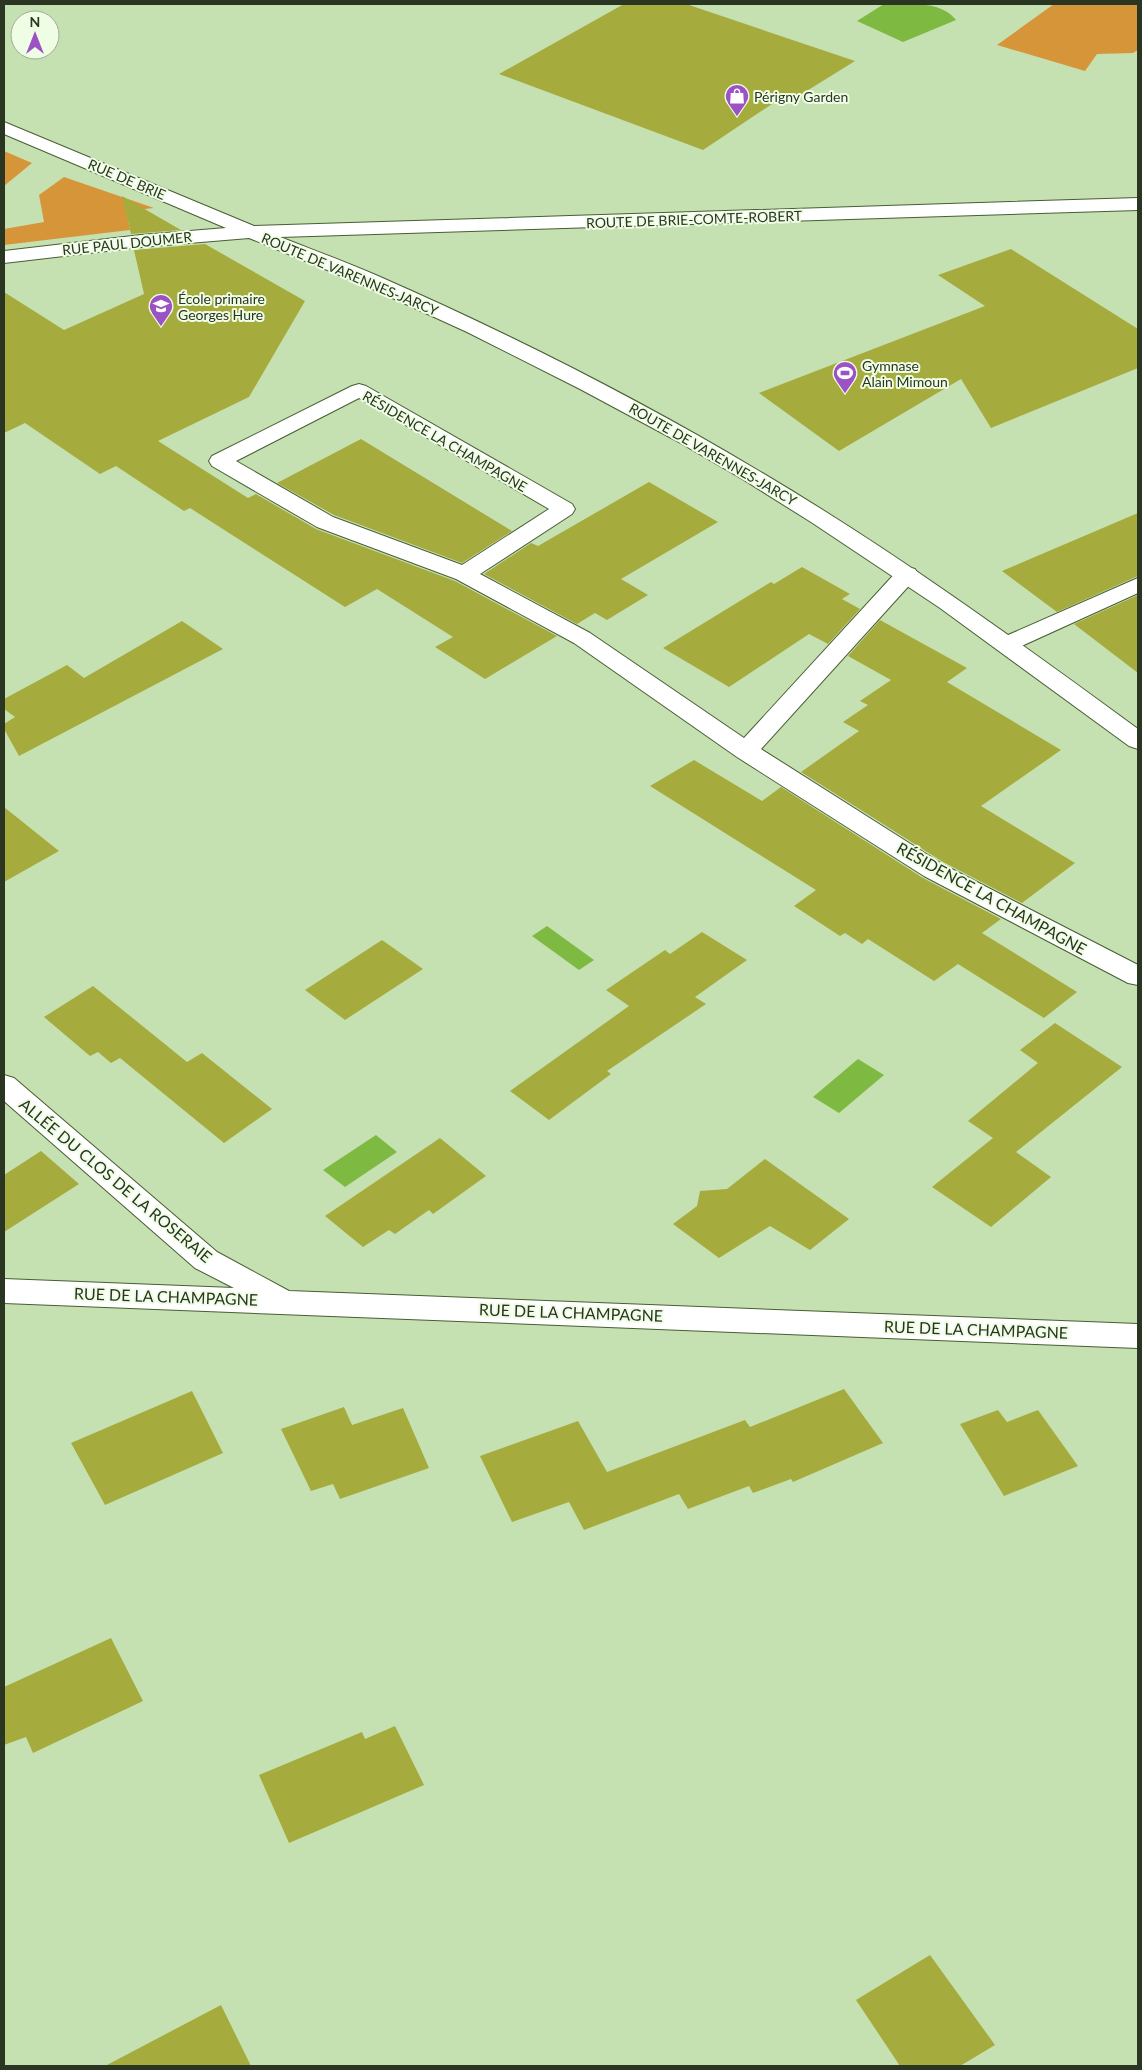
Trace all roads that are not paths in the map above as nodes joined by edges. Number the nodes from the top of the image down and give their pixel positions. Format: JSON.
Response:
{"nodes":[{"id":1,"x":4,"y":127,"type":"edge"},
{"id":2,"x":1138,"y":204,"type":"edge"},
{"id":3,"x":250,"y":232,"type":"junction"},
{"id":4,"x":4,"y":257,"type":"edge"},
{"id":5,"x":464,"y":574,"type":"junction"},
{"id":6,"x":906,"y":574,"type":"junction"},
{"id":7,"x":1138,"y":585,"type":"edge"},
{"id":8,"x":1008,"y":644,"type":"junction"},
{"id":9,"x":1138,"y":740,"type":"edge"},
{"id":10,"x":746,"y":751,"type":"junction"},
{"id":11,"x":1138,"y":976,"type":"edge"},
{"id":12,"x":4,"y":1085,"type":"edge"},
{"id":13,"x":4,"y":1291,"type":"edge"},
{"id":14,"x":283,"y":1301,"type":"junction"},
{"id":15,"x":1138,"y":1336,"type":"edge"}],
"edges":[{"from":1,"to":3,"type":"street","name":"RUE DE BRIE"},
{"from":2,"to":3,"type":"street","name":"ROUTE DE BRIE-COMTE-ROBERT"},
{"from":3,"to":4,"type":"street","name":"RUE PAUL DOUMER"},
{"from":3,"to":6,"type":"street","name":"ROUTE DE VARENNES-JARCY"},
{"from":5,"to":5,"type":"street","name":"RÉSIDENCE LA CHAMPAGNE"},
{"from":5,"to":10,"type":"street","name":"RÉSIDENCE LA CHAMPAGNE"},
{"from":6,"to":8,"type":"street","name":"ROUTE DE VARENNES-JARCY"},
{"from":6,"to":10,"type":"street"},
{"from":7,"to":8,"type":"street"},
{"from":8,"to":9,"type":"street","name":"ROUTE DE VARENNES-JARCY"},
{"from":10,"to":11,"type":"street","name":"RÉSIDENCE LA CHAMPAGNE"},
{"from":12,"to":14,"type":"street","name":"ALLÉE DU CLOS DE LA ROSERAIE"},
{"from":13,"to":14,"type":"street","name":"RUE DE LA CHAMPAGNE"},
{"from":14,"to":15,"type":"street","name":"RUE DE LA CHAMPAGNE"}]}
